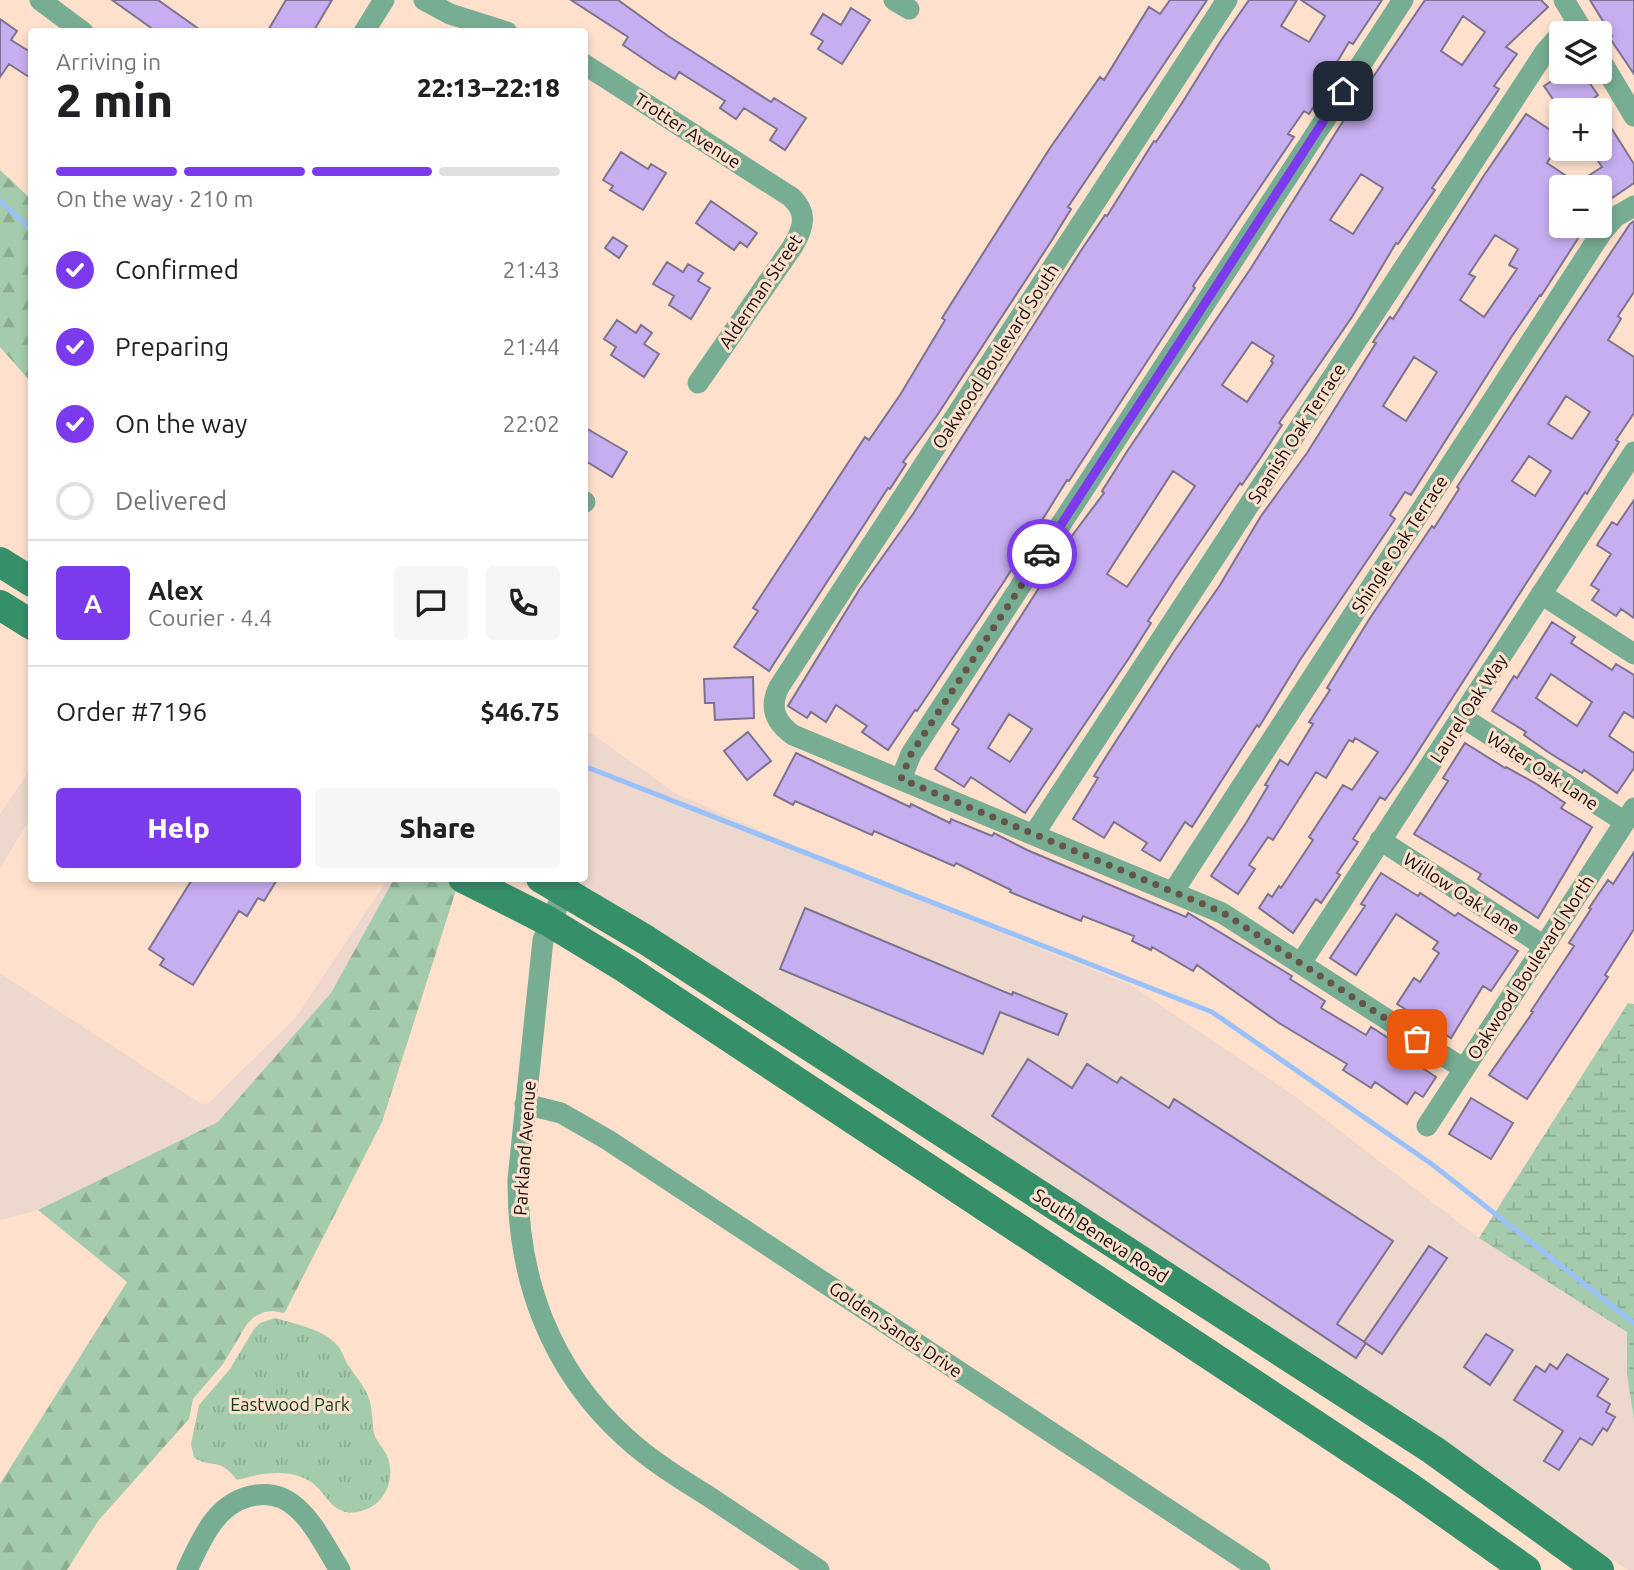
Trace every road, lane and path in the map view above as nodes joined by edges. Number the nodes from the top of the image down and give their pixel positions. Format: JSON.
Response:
{"nodes":[{"id":1,"x":40,"y":0,"type":"edge"},
{"id":2,"x":384,"y":0,"type":"edge"},
{"id":3,"x":424,"y":0,"type":"edge"},
{"id":4,"x":1227,"y":0,"type":"edge"},
{"id":5,"x":1403,"y":0,"type":"edge"},
{"id":6,"x":1564,"y":0,"type":"edge"},
{"id":7,"x":1569,"y":21,"type":"edge"},
{"id":8,"x":78,"y":28,"type":"edge"},
{"id":9,"x":366,"y":28,"type":"edge"},
{"id":10,"x":494,"y":28,"type":"edge"},
{"id":11,"x":1549,"y":46,"type":"edge"},
{"id":12,"x":588,"y":67,"type":"edge"},
{"id":13,"x":1612,"y":79,"type":"edge"},
{"id":14,"x":1634,"y":117,"type":"edge"},
{"id":15,"x":791,"y":197,"type":"joint"},
{"id":16,"x":1634,"y":206,"type":"edge"},
{"id":17,"x":698,"y":383,"type":"dead end"},
{"id":18,"x":1634,"y":452,"type":"edge"},
{"id":19,"x":0,"y":562,"type":"edge"},
{"id":20,"x":28,"y":580,"type":"edge"},
{"id":21,"x":1541,"y":594,"type":"junction"},
{"id":22,"x":1634,"y":654,"type":"edge"},
{"id":23,"x":1462,"y":717,"type":"junction"},
{"id":24,"x":901,"y":779,"type":"junction"},
{"id":25,"x":1629,"y":815,"type":"edge"},
{"id":26,"x":1034,"y":834,"type":"junction"},
{"id":27,"x":1380,"y":840,"type":"junction"},
{"id":28,"x":471,"y":882,"type":"edge"},
{"id":29,"x":553,"y":885,"type":"edge"},
{"id":30,"x":1173,"y":892,"type":"junction"},
{"id":31,"x":551,"y":923,"type":"junction"},
{"id":32,"x":1544,"y":946,"type":"junction"},
{"id":33,"x":1301,"y":963,"type":"junction"},
{"id":34,"x":1464,"y":1069,"type":"junction"},
{"id":35,"x":525,"y":1104,"type":"junction"},
{"id":36,"x":1427,"y":1126,"type":"dead end"},
{"id":37,"x":187,"y":1570,"type":"edge"},
{"id":38,"x":340,"y":1570,"type":"edge"},
{"id":39,"x":819,"y":1570,"type":"edge"},
{"id":40,"x":1260,"y":1570,"type":"edge"},
{"id":41,"x":1525,"y":1570,"type":"edge"},
{"id":42,"x":1599,"y":1570,"type":"edge"}],
"edges":[{"from":1,"to":8,"type":"street"},
{"from":2,"to":9,"type":"street"},
{"from":3,"to":10,"type":"street"},
{"from":4,"to":24,"type":"street","name":"Oakwood Boulevard South"},
{"from":5,"to":24,"type":"street"},
{"from":6,"to":7,"type":"street"},
{"from":11,"to":26,"type":"street","name":"Spanish Oak Terrace"},
{"from":12,"to":15,"type":"street","name":"Trotter Avenue"},
{"from":13,"to":14,"type":"street"},
{"from":15,"to":17,"type":"street","name":"Alderman Street"},
{"from":16,"to":30,"type":"street","name":"Shingle Oak Terrace"},
{"from":18,"to":21,"type":"street","name":"Laurel Oak Way"},
{"from":19,"to":20,"type":"main road"},
{"from":21,"to":22,"type":"street"},
{"from":21,"to":23,"type":"street","name":"Laurel Oak Way"},
{"from":23,"to":25,"type":"street","name":"Water Oak Lane"},
{"from":23,"to":27,"type":"street","name":"Laurel Oak Way"},
{"from":24,"to":26,"type":"street"},
{"from":25,"to":32,"type":"street","name":"Oakwood Boulevard North"},
{"from":26,"to":30,"type":"street"},
{"from":27,"to":32,"type":"street","name":"Willow Oak Lane"},
{"from":27,"to":33,"type":"street","name":"Laurel Oak Way"},
{"from":28,"to":31,"type":"main road"},
{"from":29,"to":31,"type":"street","name":"Parkland Avenue"},
{"from":29,"to":42,"type":"main road","name":"South Beneva Road"},
{"from":30,"to":33,"type":"street"},
{"from":31,"to":35,"type":"street","name":"Parkland Avenue"},
{"from":31,"to":41,"type":"main road"},
{"from":32,"to":34,"type":"street","name":"Oakwood Boulevard North"},
{"from":33,"to":34,"type":"street"},
{"from":34,"to":36,"type":"street","name":"Oakwood Boulevard North"},
{"from":35,"to":39,"type":"street","name":"Parkland Avenue"},
{"from":35,"to":40,"type":"street","name":"Golden Sands Drive"},
{"from":37,"to":38,"type":"street"}]}
